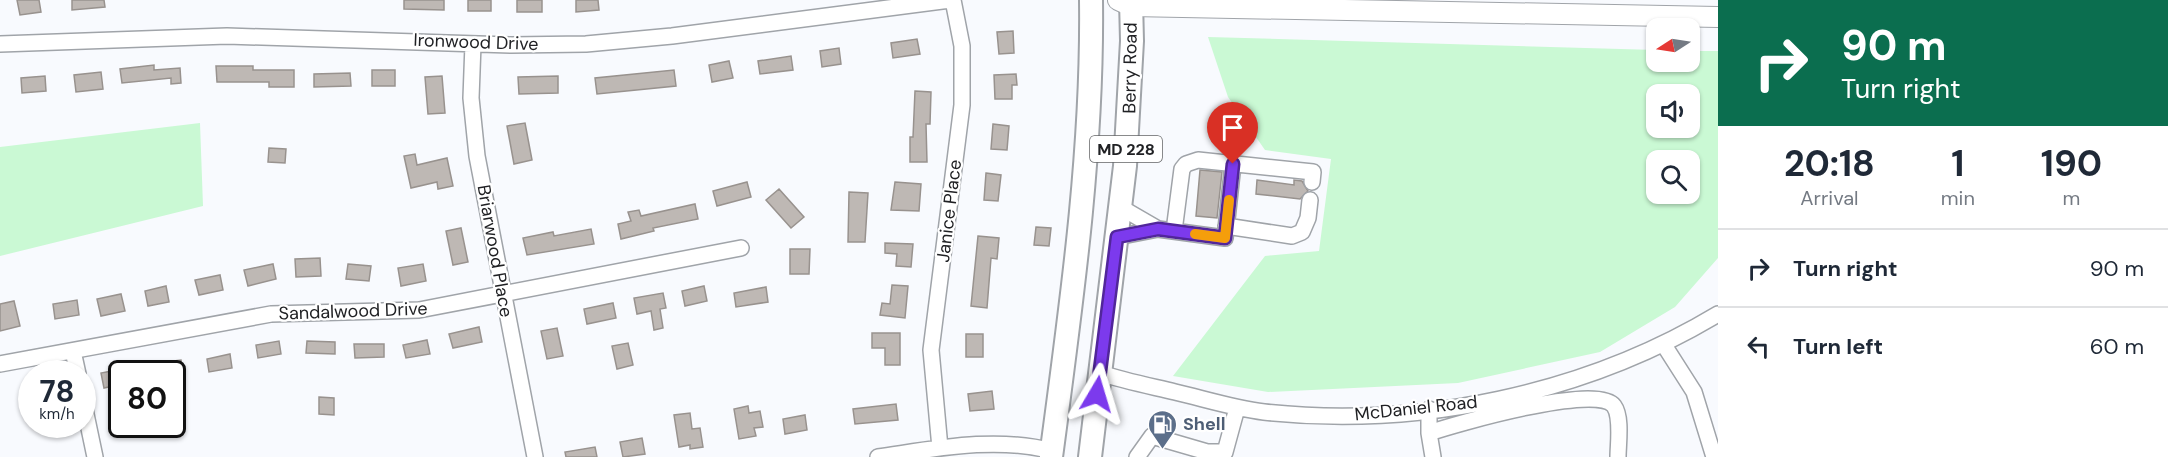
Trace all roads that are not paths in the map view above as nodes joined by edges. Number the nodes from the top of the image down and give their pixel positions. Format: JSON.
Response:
{"nodes":[{"id":1,"x":952,"y":0,"type":"edge"},
{"id":2,"x":1091,"y":0,"type":"edge"},
{"id":3,"x":1126,"y":2,"type":"edge"},
{"id":4,"x":1718,"y":17,"type":"edge"},
{"id":5,"x":0,"y":44,"type":"edge"},
{"id":6,"x":473,"y":44,"type":"junction"},
{"id":7,"x":1233,"y":164,"type":"junction"},
{"id":8,"x":1312,"y":182,"type":"dead end"},
{"id":9,"x":1310,"y":200,"type":"dead end"},
{"id":10,"x":1120,"y":207,"type":"junction"},
{"id":11,"x":1226,"y":226,"type":"junction"},
{"id":12,"x":1158,"y":229,"type":"junction"},
{"id":13,"x":1174,"y":231,"type":"junction"},
{"id":14,"x":1117,"y":237,"type":"junction"},
{"id":15,"x":741,"y":248,"type":"dead end"},
{"id":16,"x":502,"y":295,"type":"junction"},
{"id":17,"x":1718,"y":314,"type":"edge"},
{"id":18,"x":1664,"y":345,"type":"junction"},
{"id":19,"x":73,"y":351,"type":"junction"},
{"id":20,"x":75,"y":360,"type":"edge"},
{"id":21,"x":0,"y":364,"type":"edge"},
{"id":22,"x":1100,"y":373,"type":"junction"},
{"id":23,"x":1238,"y":408,"type":"junction"},
{"id":24,"x":1430,"y":409,"type":"junction"},
{"id":25,"x":1429,"y":433,"type":"junction"},
{"id":26,"x":91,"y":438,"type":"edge"},
{"id":27,"x":940,"y":448,"type":"junction"},
{"id":28,"x":1056,"y":455,"type":"edge"},
{"id":29,"x":1233,"y":455,"type":"edge"},
{"id":30,"x":95,"y":457,"type":"edge"},
{"id":31,"x":535,"y":457,"type":"edge"},
{"id":32,"x":878,"y":457,"type":"edge"},
{"id":33,"x":1090,"y":457,"type":"edge"},
{"id":34,"x":1137,"y":457,"type":"edge"},
{"id":35,"x":1433,"y":457,"type":"edge"},
{"id":36,"x":1618,"y":457,"type":"edge"},
{"id":37,"x":1714,"y":457,"type":"edge"}],
"edges":[{"from":1,"to":6,"type":"street","name":"Ironwood Drive"},
{"from":1,"to":27,"type":"street","name":"Janice Place"},
{"from":2,"to":28,"type":"highway","number":"MD 228"},
{"from":3,"to":4,"type":"main road"},
{"from":3,"to":10,"type":"highway","name":"Berry Road","number":"MD 228"},
{"from":5,"to":6,"type":"street","name":"Ironwood Drive"},
{"from":6,"to":16,"type":"street","name":"Briarwood Place"},
{"from":7,"to":8,"type":"street"},
{"from":7,"to":11,"type":"street"},
{"from":7,"to":13,"type":"street"},
{"from":9,"to":11,"type":"street"},
{"from":10,"to":12,"type":"street"},
{"from":10,"to":14,"type":"highway","name":"Berry Road","number":"MD 228"},
{"from":11,"to":13,"type":"street"},
{"from":12,"to":13,"type":"street"},
{"from":12,"to":14,"type":"street"},
{"from":14,"to":22,"type":"highway","name":"Berry Road","number":"MD 228"},
{"from":15,"to":16,"type":"street","name":"Sandalwood Drive"},
{"from":16,"to":19,"type":"street","name":"Sandalwood Drive"},
{"from":16,"to":31,"type":"street","name":"Briarwood Place"},
{"from":17,"to":18,"type":"street","name":"McDaniel Road"},
{"from":18,"to":24,"type":"street","name":"McDaniel Road"},
{"from":18,"to":37,"type":"street"},
{"from":19,"to":20,"type":"street"},
{"from":19,"to":21,"type":"street","name":"Sandalwood Drive"},
{"from":22,"to":23,"type":"street","name":"McDaniel Road"},
{"from":22,"to":33,"type":"highway","name":"Berry Road","number":"MD 228"},
{"from":23,"to":24,"type":"street","name":"McDaniel Road"},
{"from":23,"to":29,"type":"street"},
{"from":24,"to":25,"type":"street"},
{"from":25,"to":35,"type":"street"},
{"from":25,"to":36,"type":"street"},
{"from":26,"to":30,"type":"street"},
{"from":27,"to":28,"type":"street"},
{"from":27,"to":32,"type":"street"},
{"from":29,"to":34,"type":"street"}]}
